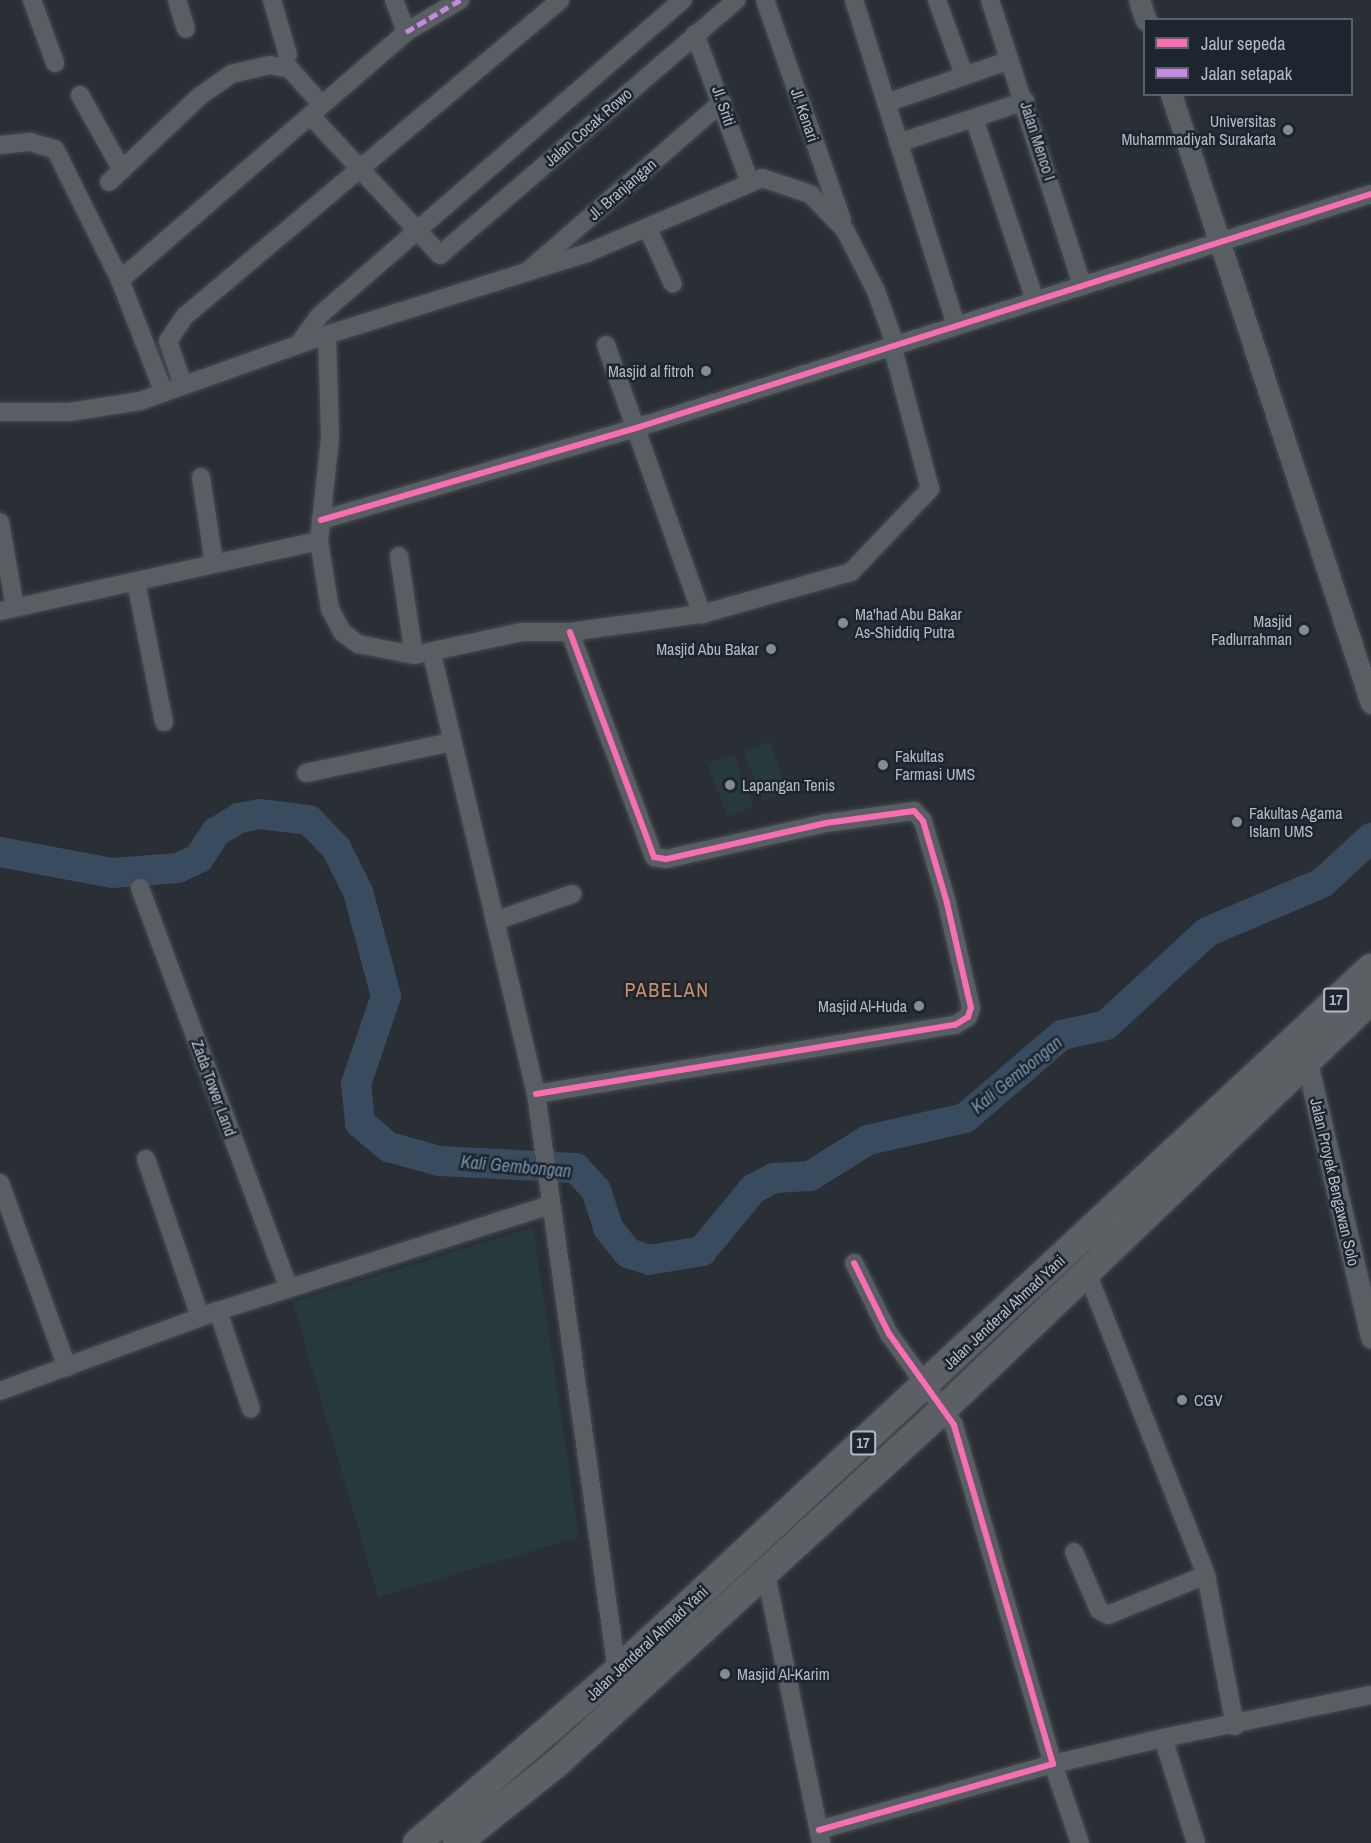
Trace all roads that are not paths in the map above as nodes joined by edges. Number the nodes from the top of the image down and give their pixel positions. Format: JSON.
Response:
{"nodes":[{"id":1,"x":32,"y":0,"type":"edge"},
{"id":2,"x":177,"y":0,"type":"edge"},
{"id":3,"x":272,"y":0,"type":"edge"},
{"id":4,"x":394,"y":0,"type":"edge"},
{"id":5,"x":460,"y":0,"type":"edge"},
{"id":6,"x":560,"y":0,"type":"edge"},
{"id":7,"x":683,"y":0,"type":"edge"},
{"id":8,"x":736,"y":0,"type":"edge"},
{"id":9,"x":765,"y":0,"type":"edge"},
{"id":10,"x":854,"y":0,"type":"edge"},
{"id":11,"x":937,"y":0,"type":"edge"},
{"id":12,"x":990,"y":0,"type":"edge"},
{"id":13,"x":1139,"y":0,"type":"edge"},
{"id":14,"x":1145,"y":18,"type":"edge"},
{"id":15,"x":186,"y":29,"type":"dead end"},
{"id":16,"x":406,"y":32,"type":"junction"},
{"id":17,"x":695,"y":34,"type":"junction"},
{"id":18,"x":288,"y":55,"type":"dead end"},
{"id":19,"x":1010,"y":60,"type":"junction"},
{"id":20,"x":55,"y":63,"type":"dead end"},
{"id":21,"x":964,"y":75,"type":"junction"},
{"id":22,"x":80,"y":95,"type":"dead end"},
{"id":23,"x":1172,"y":96,"type":"edge"},
{"id":24,"x":1025,"y":101,"type":"junction"},
{"id":25,"x":722,"y":102,"type":"junction"},
{"id":26,"x":886,"y":103,"type":"junction"},
{"id":27,"x":316,"y":110,"type":"junction"},
{"id":28,"x":556,"y":110,"type":"junction"},
{"id":29,"x":974,"y":118,"type":"junction"},
{"id":30,"x":578,"y":135,"type":"junction"},
{"id":31,"x":898,"y":143,"type":"junction"},
{"id":32,"x":0,"y":145,"type":"edge"},
{"id":33,"x":360,"y":169,"type":"junction"},
{"id":34,"x":749,"y":180,"type":"junction"},
{"id":35,"x":1371,"y":194,"type":"edge"},
{"id":36,"x":648,"y":229,"type":"junction"},
{"id":37,"x":418,"y":230,"type":"junction"},
{"id":38,"x":845,"y":230,"type":"junction"},
{"id":39,"x":1221,"y":245,"type":"junction"},
{"id":40,"x":521,"y":276,"type":"junction"},
{"id":41,"x":120,"y":280,"type":"junction"},
{"id":42,"x":673,"y":284,"type":"dead end"},
{"id":43,"x":1082,"y":284,"type":"junction"},
{"id":44,"x":1035,"y":300,"type":"junction"},
{"id":45,"x":956,"y":325,"type":"junction"},
{"id":46,"x":327,"y":335,"type":"junction"},
{"id":47,"x":297,"y":345,"type":"junction"},
{"id":48,"x":606,"y":345,"type":"dead end"},
{"id":49,"x":894,"y":345,"type":"junction"},
{"id":50,"x":183,"y":386,"type":"junction"},
{"id":51,"x":164,"y":393,"type":"junction"},
{"id":52,"x":0,"y":412,"type":"edge"},
{"id":53,"x":639,"y":427,"type":"junction"},
{"id":54,"x":201,"y":477,"type":"dead end"},
{"id":55,"x":321,"y":520,"type":"junction"},
{"id":56,"x":0,"y":522,"type":"edge"},
{"id":57,"x":319,"y":540,"type":"junction"},
{"id":58,"x":399,"y":556,"type":"dead end"},
{"id":59,"x":214,"y":563,"type":"junction"},
{"id":60,"x":136,"y":582,"type":"junction"},
{"id":61,"x":8,"y":609,"type":"edge"},
{"id":62,"x":702,"y":614,"type":"junction"},
{"id":63,"x":570,"y":632,"type":"junction"},
{"id":64,"x":423,"y":655,"type":"junction"},
{"id":65,"x":1371,"y":704,"type":"edge"},
{"id":66,"x":164,"y":722,"type":"dead end"},
{"id":67,"x":452,"y":742,"type":"junction"},
{"id":68,"x":306,"y":774,"type":"dead end"},
{"id":69,"x":140,"y":888,"type":"dead end"},
{"id":70,"x":572,"y":894,"type":"dead end"},
{"id":71,"x":495,"y":921,"type":"junction"},
{"id":72,"x":1371,"y":968,"type":"edge"},
{"id":73,"x":1371,"y":1000,"type":"edge"},
{"id":74,"x":1307,"y":1062,"type":"junction"},
{"id":75,"x":536,"y":1094,"type":"junction"},
{"id":76,"x":146,"y":1159,"type":"dead end"},
{"id":77,"x":0,"y":1183,"type":"edge"},
{"id":78,"x":551,"y":1205,"type":"junction"},
{"id":79,"x":854,"y":1263,"type":"dead end"},
{"id":80,"x":1070,"y":1273,"type":"junction"},
{"id":81,"x":288,"y":1287,"type":"junction"},
{"id":82,"x":218,"y":1311,"type":"junction"},
{"id":83,"x":200,"y":1317,"type":"junction"},
{"id":84,"x":1371,"y":1338,"type":"edge"},
{"id":85,"x":67,"y":1367,"type":"junction"},
{"id":86,"x":925,"y":1385,"type":"junction"},
{"id":87,"x":0,"y":1390,"type":"edge"},
{"id":88,"x":946,"y":1407,"type":"junction"},
{"id":89,"x":251,"y":1409,"type":"dead end"},
{"id":90,"x":1074,"y":1552,"type":"dead end"},
{"id":91,"x":765,"y":1569,"type":"junction"},
{"id":92,"x":1206,"y":1575,"type":"junction"},
{"id":93,"x":617,"y":1671,"type":"junction"},
{"id":94,"x":1371,"y":1695,"type":"edge"},
{"id":95,"x":620,"y":1703,"type":"junction"},
{"id":96,"x":1236,"y":1726,"type":"junction"},
{"id":97,"x":1163,"y":1738,"type":"junction"},
{"id":98,"x":1053,"y":1764,"type":"junction"},
{"id":99,"x":820,"y":1836,"type":"edge"},
{"id":100,"x":417,"y":1843,"type":"edge"},
{"id":101,"x":457,"y":1843,"type":"edge"},
{"id":102,"x":1080,"y":1843,"type":"edge"},
{"id":103,"x":1196,"y":1843,"type":"edge"}],
"edges":[{"from":1,"to":20,"type":"street"},
{"from":2,"to":15,"type":"street"},
{"from":3,"to":18,"type":"street"},
{"from":4,"to":16,"type":"street"},
{"from":5,"to":16,"type":"street"},
{"from":6,"to":33,"type":"street"},
{"from":7,"to":28,"type":"street"},
{"from":8,"to":17,"type":"street","name":"Jalan Cocak Rowo"},
{"from":9,"to":38,"type":"street","name":"Jl. Kenari"},
{"from":10,"to":26,"type":"street"},
{"from":11,"to":21,"type":"street"},
{"from":12,"to":19,"type":"street","name":"Jalan Menco I"},
{"from":13,"to":14,"type":"street"},
{"from":16,"to":27,"type":"street"},
{"from":17,"to":25,"type":"street","name":"Jl. Sriti"},
{"from":17,"to":30,"type":"street","name":"Jalan Cocak Rowo"},
{"from":19,"to":21,"type":"street"},
{"from":19,"to":24,"type":"street","name":"Jalan Menco I"},
{"from":21,"to":26,"type":"street"},
{"from":22,"to":27,"type":"street"},
{"from":23,"to":39,"type":"street"},
{"from":24,"to":29,"type":"street"},
{"from":24,"to":43,"type":"street","name":"Jalan Menco I"},
{"from":25,"to":34,"type":"street","name":"Jl. Sriti"},
{"from":25,"to":40,"type":"street","name":"Jl. Branjangan"},
{"from":26,"to":31,"type":"street"},
{"from":27,"to":33,"type":"street"},
{"from":27,"to":41,"type":"street"},
{"from":28,"to":30,"type":"street"},
{"from":28,"to":37,"type":"street"},
{"from":29,"to":31,"type":"street"},
{"from":29,"to":44,"type":"street"},
{"from":30,"to":37,"type":"street","name":"Jalan Cocak Rowo"},
{"from":31,"to":45,"type":"street"},
{"from":32,"to":41,"type":"street"},
{"from":33,"to":37,"type":"street"},
{"from":33,"to":50,"type":"street"},
{"from":34,"to":36,"type":"street"},
{"from":34,"to":38,"type":"street"},
{"from":35,"to":39,"type":"street"},
{"from":36,"to":40,"type":"street"},
{"from":36,"to":42,"type":"street"},
{"from":37,"to":47,"type":"street"},
{"from":38,"to":49,"type":"street"},
{"from":39,"to":43,"type":"street"},
{"from":39,"to":65,"type":"street"},
{"from":40,"to":46,"type":"street"},
{"from":41,"to":51,"type":"street"},
{"from":43,"to":44,"type":"street"},
{"from":44,"to":45,"type":"street"},
{"from":45,"to":49,"type":"street"},
{"from":46,"to":47,"type":"street"},
{"from":46,"to":55,"type":"street"},
{"from":47,"to":50,"type":"street"},
{"from":48,"to":53,"type":"street"},
{"from":49,"to":53,"type":"street"},
{"from":49,"to":62,"type":"street"},
{"from":50,"to":51,"type":"street"},
{"from":51,"to":52,"type":"street"},
{"from":53,"to":55,"type":"street"},
{"from":53,"to":62,"type":"street"},
{"from":54,"to":59,"type":"street"},
{"from":55,"to":57,"type":"street"},
{"from":56,"to":61,"type":"street"},
{"from":57,"to":59,"type":"street"},
{"from":57,"to":64,"type":"street"},
{"from":58,"to":64,"type":"street"},
{"from":59,"to":60,"type":"street"},
{"from":60,"to":61,"type":"street"},
{"from":60,"to":66,"type":"street"},
{"from":62,"to":63,"type":"street"},
{"from":63,"to":64,"type":"street"},
{"from":63,"to":75,"type":"street"},
{"from":64,"to":67,"type":"street"},
{"from":67,"to":68,"type":"street"},
{"from":67,"to":71,"type":"street"},
{"from":69,"to":81,"type":"street","name":"Zada Tower Land"},
{"from":70,"to":71,"type":"street"},
{"from":71,"to":75,"type":"street"},
{"from":72,"to":80,"type":"highway","name":"Jalan Jenderal Ahmad Yani","number":"17"},
{"from":73,"to":74,"type":"highway","name":"Jalan Jenderal Ahmad Yani","number":"17"},
{"from":74,"to":80,"type":"highway","name":"Jalan Jenderal Ahmad Yani","number":"17"},
{"from":74,"to":84,"type":"street","name":"Jalan Proyek Bengawan Solo"},
{"from":75,"to":78,"type":"street"},
{"from":76,"to":83,"type":"street"},
{"from":77,"to":85,"type":"street"},
{"from":78,"to":81,"type":"street"},
{"from":78,"to":93,"type":"street"},
{"from":79,"to":86,"type":"street"},
{"from":80,"to":86,"type":"highway","name":"Jalan Jenderal Ahmad Yani","number":"17"},
{"from":80,"to":88,"type":"highway","name":"Jalan Jenderal Ahmad Yani","number":"17"},
{"from":80,"to":92,"type":"street"},
{"from":81,"to":82,"type":"street"},
{"from":82,"to":83,"type":"street"},
{"from":82,"to":89,"type":"street"},
{"from":83,"to":85,"type":"street"},
{"from":85,"to":87,"type":"street"},
{"from":86,"to":88,"type":"street"},
{"from":86,"to":93,"type":"highway","name":"Jalan Jenderal Ahmad Yani","number":"17"},
{"from":88,"to":91,"type":"highway","name":"Jalan Jenderal Ahmad Yani","number":"17"},
{"from":88,"to":98,"type":"street"},
{"from":90,"to":92,"type":"street"},
{"from":91,"to":95,"type":"highway","name":"Jalan Jenderal Ahmad Yani","number":"17"},
{"from":91,"to":99,"type":"street"},
{"from":92,"to":96,"type":"street"},
{"from":93,"to":95,"type":"street"},
{"from":93,"to":100,"type":"highway","name":"Jalan Jenderal Ahmad Yani","number":"17"},
{"from":94,"to":96,"type":"street"},
{"from":95,"to":101,"type":"highway","name":"Jalan Jenderal Ahmad Yani","number":"17"},
{"from":96,"to":97,"type":"street"},
{"from":97,"to":98,"type":"street"},
{"from":97,"to":103,"type":"street"},
{"from":98,"to":99,"type":"street"},
{"from":98,"to":102,"type":"street"}]}
